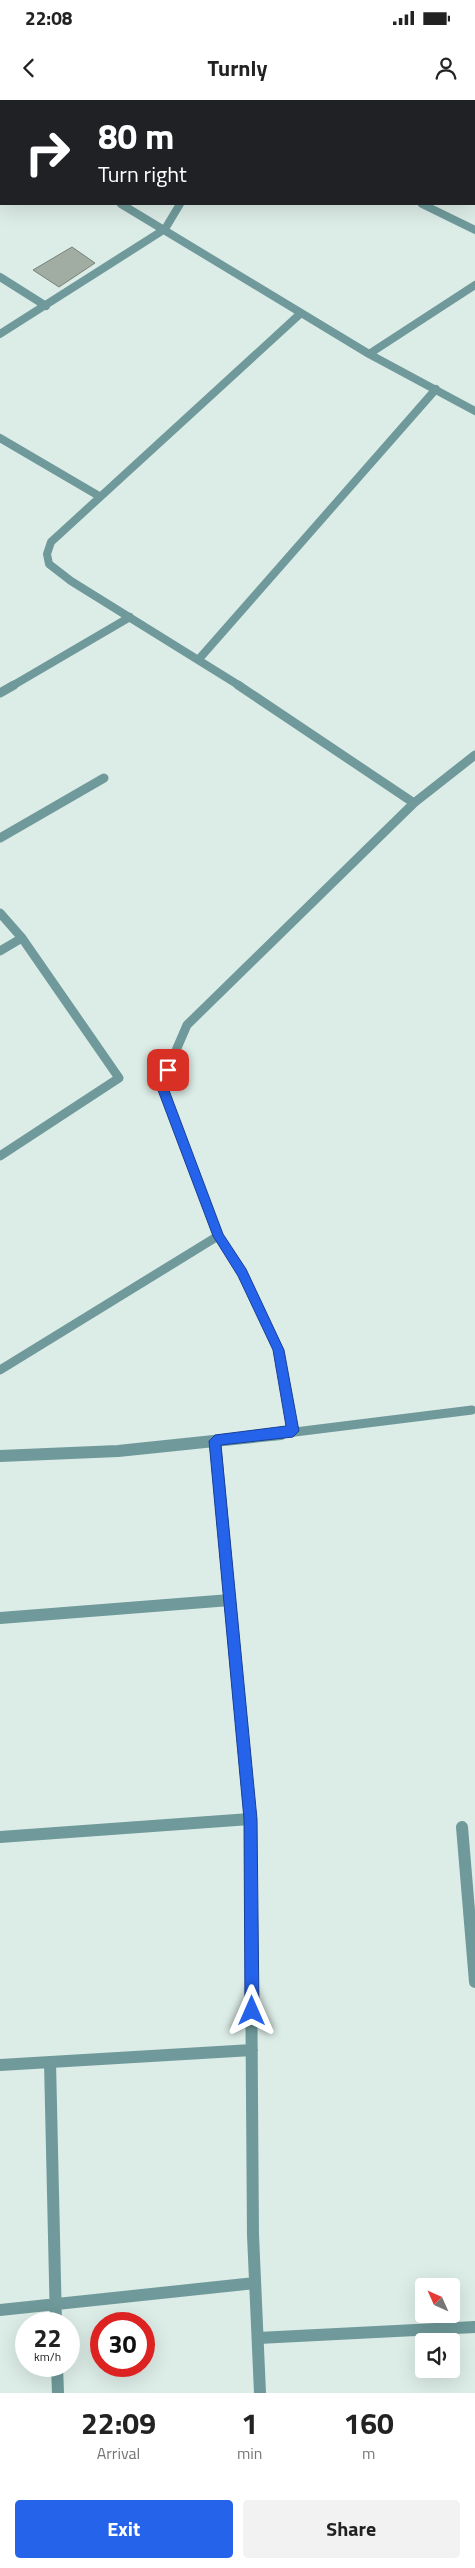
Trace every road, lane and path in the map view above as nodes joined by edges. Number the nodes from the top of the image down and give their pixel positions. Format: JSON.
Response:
{"nodes":[{"id":1,"x":123,"y":205,"type":"edge"},
{"id":2,"x":179,"y":205,"type":"edge"},
{"id":3,"x":424,"y":205,"type":"edge"},
{"id":4,"x":165,"y":229,"type":"junction"},
{"id":5,"x":475,"y":230,"type":"edge"},
{"id":6,"x":0,"y":277,"type":"edge"},
{"id":7,"x":475,"y":285,"type":"edge"},
{"id":8,"x":46,"y":306,"type":"junction"},
{"id":9,"x":301,"y":313,"type":"junction"},
{"id":10,"x":0,"y":334,"type":"edge"},
{"id":11,"x":369,"y":354,"type":"junction"},
{"id":12,"x":436,"y":389,"type":"junction"},
{"id":13,"x":475,"y":411,"type":"edge"},
{"id":14,"x":0,"y":438,"type":"edge"},
{"id":15,"x":99,"y":496,"type":"junction"},
{"id":16,"x":130,"y":617,"type":"junction"},
{"id":17,"x":200,"y":659,"type":"junction"},
{"id":18,"x":0,"y":693,"type":"edge"},
{"id":19,"x":475,"y":755,"type":"edge"},
{"id":20,"x":104,"y":778,"type":"dead end"},
{"id":21,"x":414,"y":803,"type":"junction"},
{"id":22,"x":0,"y":838,"type":"edge"},
{"id":23,"x":0,"y":913,"type":"edge"},
{"id":24,"x":22,"y":938,"type":"junction"},
{"id":25,"x":0,"y":951,"type":"edge"},
{"id":26,"x":0,"y":1156,"type":"edge"},
{"id":27,"x":218,"y":1236,"type":"junction"},
{"id":28,"x":0,"y":1370,"type":"edge"},
{"id":29,"x":472,"y":1410,"type":"dead end"},
{"id":30,"x":293,"y":1431,"type":"junction"},
{"id":31,"x":215,"y":1441,"type":"junction"},
{"id":32,"x":0,"y":1456,"type":"edge"},
{"id":33,"x":230,"y":1600,"type":"junction"},
{"id":34,"x":0,"y":1618,"type":"edge"},
{"id":35,"x":250,"y":1819,"type":"junction"},
{"id":36,"x":462,"y":1827,"type":"dead end"},
{"id":37,"x":0,"y":1837,"type":"edge"},
{"id":38,"x":475,"y":1982,"type":"edge"},
{"id":39,"x":252,"y":2050,"type":"junction"},
{"id":40,"x":50,"y":2062,"type":"junction"},
{"id":41,"x":0,"y":2065,"type":"edge"},
{"id":42,"x":255,"y":2283,"type":"junction"},
{"id":43,"x":55,"y":2303,"type":"junction"},
{"id":44,"x":0,"y":2310,"type":"edge"},
{"id":45,"x":55,"y":2312,"type":"edge"},
{"id":46,"x":475,"y":2327,"type":"edge"},
{"id":47,"x":258,"y":2338,"type":"junction"},
{"id":48,"x":57,"y":2377,"type":"edge"},
{"id":49,"x":58,"y":2393,"type":"edge"},
{"id":50,"x":260,"y":2393,"type":"edge"}],
"edges":[{"from":1,"to":4,"type":"street"},
{"from":2,"to":4,"type":"street"},
{"from":3,"to":5,"type":"street"},
{"from":4,"to":8,"type":"street"},
{"from":4,"to":9,"type":"street"},
{"from":6,"to":8,"type":"street"},
{"from":7,"to":11,"type":"street"},
{"from":8,"to":10,"type":"street"},
{"from":9,"to":11,"type":"street"},
{"from":9,"to":15,"type":"street"},
{"from":11,"to":12,"type":"street"},
{"from":12,"to":13,"type":"street"},
{"from":12,"to":17,"type":"street"},
{"from":14,"to":15,"type":"street"},
{"from":15,"to":16,"type":"street"},
{"from":16,"to":17,"type":"street"},
{"from":16,"to":18,"type":"street"},
{"from":17,"to":21,"type":"street"},
{"from":19,"to":21,"type":"street"},
{"from":20,"to":22,"type":"street"},
{"from":21,"to":27,"type":"street"},
{"from":23,"to":24,"type":"street"},
{"from":24,"to":25,"type":"street"},
{"from":24,"to":26,"type":"street"},
{"from":27,"to":28,"type":"street"},
{"from":27,"to":30,"type":"street"},
{"from":29,"to":30,"type":"street"},
{"from":30,"to":31,"type":"street"},
{"from":31,"to":32,"type":"street"},
{"from":31,"to":33,"type":"street"},
{"from":33,"to":34,"type":"street"},
{"from":33,"to":35,"type":"street"},
{"from":35,"to":37,"type":"street"},
{"from":35,"to":39,"type":"street"},
{"from":36,"to":38,"type":"street"},
{"from":39,"to":40,"type":"street"},
{"from":39,"to":42,"type":"street"},
{"from":40,"to":41,"type":"street"},
{"from":40,"to":43,"type":"street"},
{"from":42,"to":43,"type":"street"},
{"from":42,"to":47,"type":"street"},
{"from":43,"to":44,"type":"street"},
{"from":43,"to":45,"type":"street"},
{"from":46,"to":47,"type":"street"},
{"from":47,"to":50,"type":"street"},
{"from":48,"to":49,"type":"street"}]}
